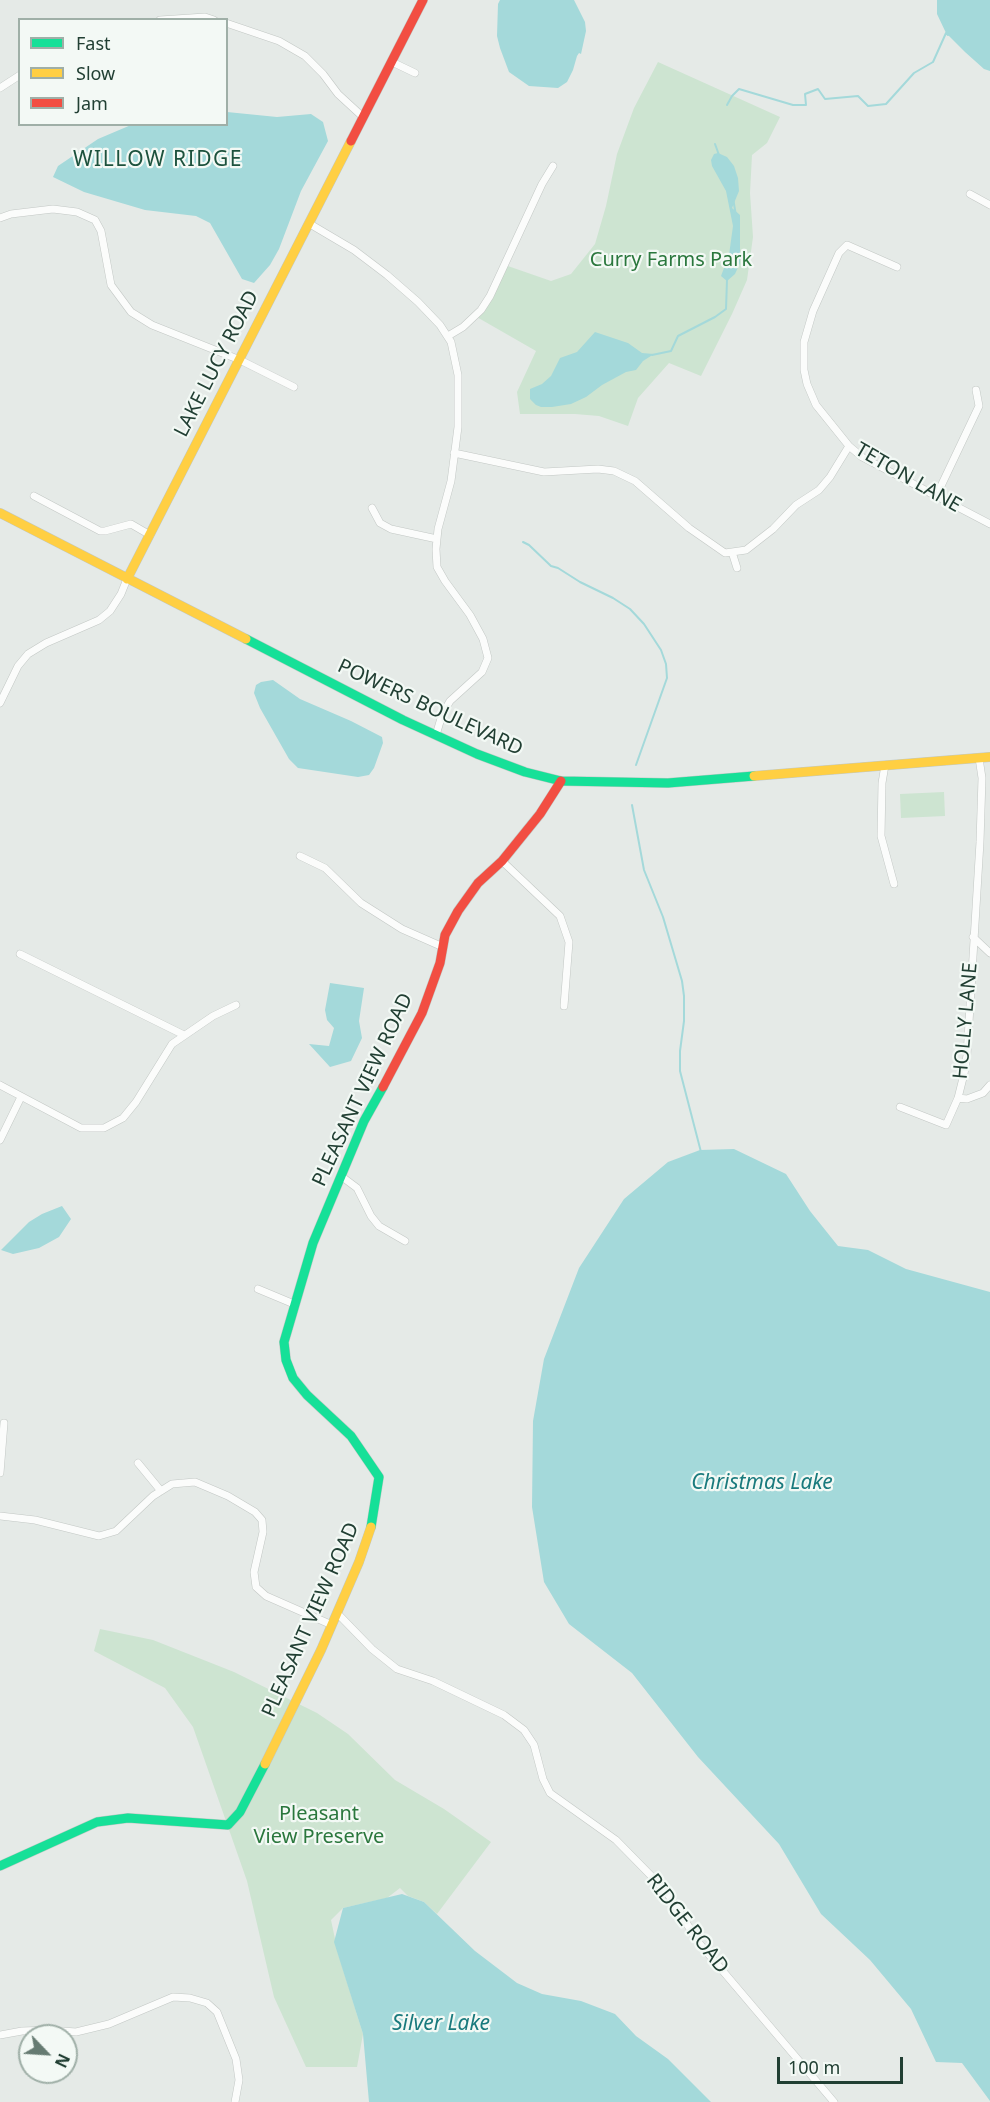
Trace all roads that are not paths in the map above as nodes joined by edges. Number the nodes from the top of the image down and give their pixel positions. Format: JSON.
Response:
{"nodes":[{"id":1,"x":423,"y":0,"type":"edge"},
{"id":2,"x":190,"y":18,"type":"edge"},
{"id":3,"x":208,"y":18,"type":"edge"},
{"id":4,"x":228,"y":24,"type":"edge"},
{"id":5,"x":392,"y":62,"type":"junction"},
{"id":6,"x":415,"y":73,"type":"dead end"},
{"id":7,"x":18,"y":76,"type":"edge"},
{"id":8,"x":1,"y":83,"type":"edge"},
{"id":9,"x":363,"y":117,"type":"junction"},
{"id":10,"x":553,"y":166,"type":"dead end"},
{"id":11,"x":970,"y":195,"type":"dead end"},
{"id":12,"x":990,"y":205,"type":"edge"},
{"id":13,"x":0,"y":218,"type":"edge"},
{"id":14,"x":310,"y":224,"type":"junction"},
{"id":15,"x":897,"y":267,"type":"dead end"},
{"id":16,"x":448,"y":336,"type":"junction"},
{"id":17,"x":240,"y":360,"type":"junction"},
{"id":18,"x":294,"y":387,"type":"dead end"},
{"id":19,"x":976,"y":390,"type":"dead end"},
{"id":20,"x":849,"y":446,"type":"junction"},
{"id":21,"x":454,"y":453,"type":"junction"},
{"id":22,"x":930,"y":493,"type":"junction"},
{"id":23,"x":34,"y":496,"type":"dead end"},
{"id":24,"x":372,"y":508,"type":"dead end"},
{"id":25,"x":0,"y":513,"type":"edge"},
{"id":26,"x":990,"y":524,"type":"edge"},
{"id":27,"x":150,"y":535,"type":"junction"},
{"id":28,"x":437,"y":538,"type":"junction"},
{"id":29,"x":732,"y":552,"type":"junction"},
{"id":30,"x":737,"y":568,"type":"dead end"},
{"id":31,"x":127,"y":579,"type":"junction"},
{"id":32,"x":0,"y":703,"type":"edge"},
{"id":33,"x":436,"y":735,"type":"junction"},
{"id":34,"x":990,"y":757,"type":"edge"},
{"id":35,"x":979,"y":758,"type":"junction"},
{"id":36,"x":885,"y":765,"type":"junction"},
{"id":37,"x":561,"y":781,"type":"junction"},
{"id":38,"x":300,"y":856,"type":"dead end"},
{"id":39,"x":502,"y":861,"type":"junction"},
{"id":40,"x":894,"y":884,"type":"dead end"},
{"id":41,"x":973,"y":937,"type":"junction"},
{"id":42,"x":443,"y":947,"type":"junction"},
{"id":43,"x":990,"y":953,"type":"edge"},
{"id":44,"x":20,"y":954,"type":"dead end"},
{"id":45,"x":236,"y":1005,"type":"dead end"},
{"id":46,"x":564,"y":1006,"type":"dead end"},
{"id":47,"x":184,"y":1035,"type":"junction"},
{"id":48,"x":0,"y":1085,"type":"edge"},
{"id":49,"x":990,"y":1085,"type":"edge"},
{"id":50,"x":21,"y":1098,"type":"junction"},
{"id":51,"x":958,"y":1098,"type":"junction"},
{"id":52,"x":900,"y":1107,"type":"dead end"},
{"id":53,"x":0,"y":1140,"type":"edge"},
{"id":54,"x":341,"y":1176,"type":"junction"},
{"id":55,"x":405,"y":1241,"type":"dead end"},
{"id":56,"x":258,"y":1289,"type":"dead end"},
{"id":57,"x":294,"y":1304,"type":"junction"},
{"id":58,"x":4,"y":1423,"type":"dead end"},
{"id":59,"x":138,"y":1463,"type":"dead end"},
{"id":60,"x":0,"y":1473,"type":"edge"},
{"id":61,"x":161,"y":1491,"type":"junction"},
{"id":62,"x":0,"y":1516,"type":"edge"},
{"id":63,"x":338,"y":1614,"type":"junction"},
{"id":64,"x":332,"y":1625,"type":"junction"},
{"id":65,"x":0,"y":1866,"type":"edge"},
{"id":66,"x":0,"y":2035,"type":"edge"},
{"id":67,"x":235,"y":2102,"type":"edge"},
{"id":68,"x":834,"y":2102,"type":"edge"}],
"edges":[{"from":1,"to":5,"type":"street","name":"LAKE LUCY ROAD"},
{"from":2,"to":3,"type":"street"},
{"from":4,"to":9,"type":"street"},
{"from":5,"to":6,"type":"street"},
{"from":5,"to":9,"type":"street","name":"LAKE LUCY ROAD"},
{"from":7,"to":8,"type":"street"},
{"from":9,"to":14,"type":"street","name":"LAKE LUCY ROAD"},
{"from":10,"to":16,"type":"street"},
{"from":11,"to":12,"type":"street"},
{"from":13,"to":17,"type":"street"},
{"from":14,"to":16,"type":"street"},
{"from":14,"to":17,"type":"street","name":"LAKE LUCY ROAD"},
{"from":15,"to":20,"type":"street","name":"TETON LANE"},
{"from":16,"to":21,"type":"street"},
{"from":17,"to":18,"type":"street"},
{"from":17,"to":27,"type":"street","name":"LAKE LUCY ROAD"},
{"from":19,"to":22,"type":"street"},
{"from":20,"to":22,"type":"street","name":"TETON LANE"},
{"from":20,"to":29,"type":"street"},
{"from":21,"to":28,"type":"street"},
{"from":21,"to":29,"type":"street"},
{"from":22,"to":26,"type":"street","name":"TETON LANE"},
{"from":23,"to":27,"type":"street"},
{"from":24,"to":28,"type":"street"},
{"from":25,"to":31,"type":"street","name":"POWERS BOULEVARD"},
{"from":27,"to":31,"type":"street","name":"LAKE LUCY ROAD"},
{"from":28,"to":33,"type":"street"},
{"from":29,"to":30,"type":"street"},
{"from":31,"to":32,"type":"street","name":"LAKE LUCY ROAD"},
{"from":31,"to":33,"type":"street","name":"POWERS BOULEVARD"},
{"from":33,"to":37,"type":"street","name":"POWERS BOULEVARD"},
{"from":34,"to":35,"type":"street","name":"POWERS BOULEVARD"},
{"from":35,"to":36,"type":"street","name":"POWERS BOULEVARD"},
{"from":35,"to":41,"type":"street","name":"HOLLY LANE"},
{"from":36,"to":37,"type":"street","name":"POWERS BOULEVARD"},
{"from":36,"to":40,"type":"street"},
{"from":37,"to":39,"type":"street","name":"PLEASANT VIEW ROAD"},
{"from":38,"to":42,"type":"street"},
{"from":39,"to":42,"type":"street","name":"PLEASANT VIEW ROAD"},
{"from":39,"to":46,"type":"street"},
{"from":41,"to":43,"type":"street"},
{"from":41,"to":51,"type":"street","name":"HOLLY LANE"},
{"from":42,"to":54,"type":"street","name":"PLEASANT VIEW ROAD"},
{"from":44,"to":47,"type":"street"},
{"from":45,"to":47,"type":"street"},
{"from":47,"to":50,"type":"street"},
{"from":48,"to":50,"type":"street"},
{"from":49,"to":51,"type":"street"},
{"from":50,"to":53,"type":"street"},
{"from":51,"to":52,"type":"street","name":"HOLLY LANE"},
{"from":54,"to":55,"type":"street"},
{"from":54,"to":57,"type":"street","name":"PLEASANT VIEW ROAD"},
{"from":56,"to":57,"type":"street"},
{"from":57,"to":63,"type":"street","name":"PLEASANT VIEW ROAD"},
{"from":58,"to":60,"type":"street"},
{"from":59,"to":61,"type":"street"},
{"from":61,"to":62,"type":"street"},
{"from":61,"to":64,"type":"street"},
{"from":63,"to":64,"type":"street","name":"PLEASANT VIEW ROAD"},
{"from":63,"to":68,"type":"street","name":"RIDGE ROAD"},
{"from":64,"to":65,"type":"street","name":"PLEASANT VIEW ROAD"},
{"from":66,"to":67,"type":"street"}]}
